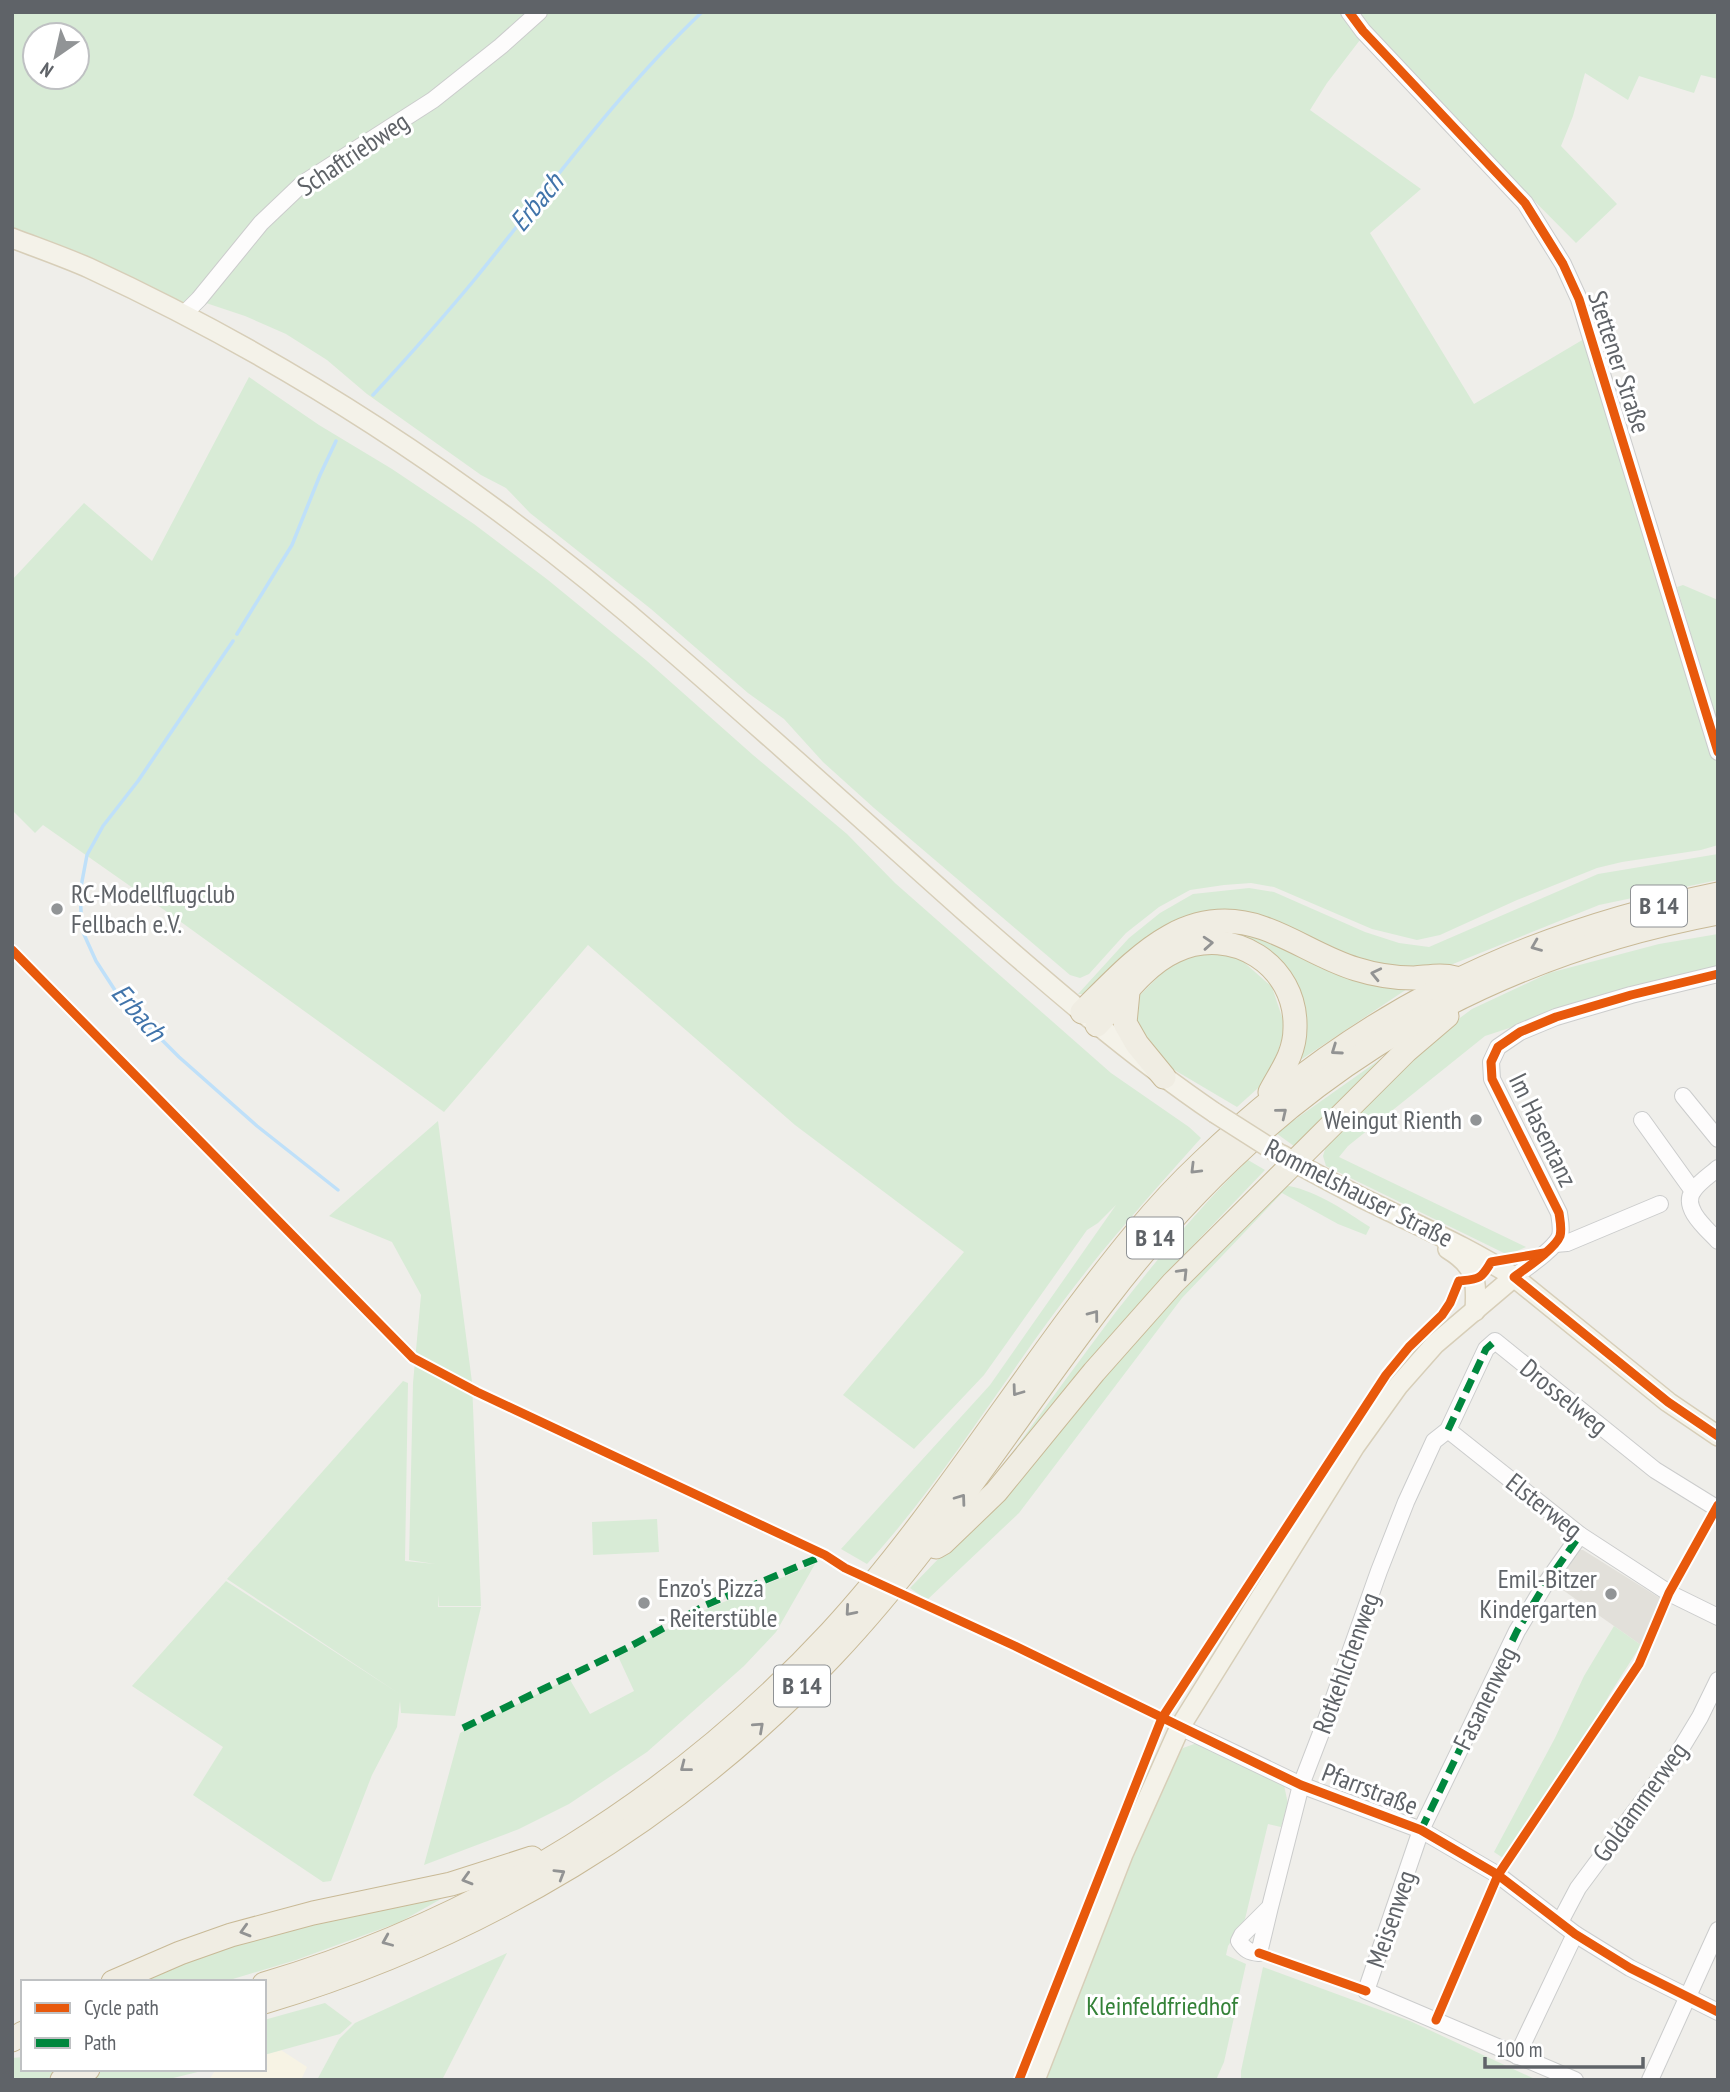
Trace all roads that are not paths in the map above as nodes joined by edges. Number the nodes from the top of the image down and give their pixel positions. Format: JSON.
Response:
{"nodes":[{"id":1,"x":539,"y":12,"type":"edge"},
{"id":2,"x":1349,"y":12,"type":"edge"},
{"id":3,"x":12,"y":238,"type":"edge"},
{"id":4,"x":184,"y":314,"type":"junction"},
{"id":5,"x":1718,"y":752,"type":"edge"},
{"id":6,"x":1718,"y":894,"type":"edge"},
{"id":7,"x":1718,"y":914,"type":"edge"},
{"id":8,"x":1718,"y":974,"type":"edge"},
{"id":9,"x":1460,"y":988,"type":"junction"},
{"id":10,"x":1128,"y":992,"type":"junction"},
{"id":11,"x":1090,"y":1019,"type":"junction"},
{"id":12,"x":1164,"y":1077,"type":"junction"},
{"id":13,"x":1683,"y":1096,"type":"dead end"},
{"id":14,"x":1261,"y":1108,"type":"junction"},
{"id":15,"x":1642,"y":1120,"type":"dead end"},
{"id":16,"x":1718,"y":1139,"type":"edge"},
{"id":17,"x":1287,"y":1158,"type":"junction"},
{"id":18,"x":1718,"y":1168,"type":"edge"},
{"id":19,"x":1693,"y":1191,"type":"junction"},
{"id":20,"x":1660,"y":1205,"type":"dead end"},
{"id":21,"x":1391,"y":1212,"type":"junction"},
{"id":22,"x":1718,"y":1241,"type":"edge"},
{"id":23,"x":1555,"y":1244,"type":"junction"},
{"id":24,"x":1514,"y":1277,"type":"junction"},
{"id":25,"x":1475,"y":1311,"type":"junction"},
{"id":26,"x":1448,"y":1430,"type":"junction"},
{"id":27,"x":1718,"y":1436,"type":"edge"},
{"id":28,"x":1718,"y":1509,"type":"edge"},
{"id":29,"x":1580,"y":1535,"type":"junction"},
{"id":30,"x":920,"y":1554,"type":"junction"},
{"id":31,"x":1718,"y":1618,"type":"edge"},
{"id":32,"x":1718,"y":1680,"type":"edge"},
{"id":33,"x":1180,"y":1727,"type":"junction"},
{"id":34,"x":1301,"y":1785,"type":"junction"},
{"id":35,"x":1421,"y":1830,"type":"junction"},
{"id":36,"x":578,"y":1842,"type":"junction"},
{"id":37,"x":1560,"y":1922,"type":"junction"},
{"id":38,"x":1718,"y":1930,"type":"edge"},
{"id":39,"x":1575,"y":1934,"type":"junction"},
{"id":40,"x":1258,"y":1957,"type":"dead end"},
{"id":41,"x":117,"y":1980,"type":"edge"},
{"id":42,"x":266,"y":1983,"type":"edge"},
{"id":43,"x":1687,"y":1996,"type":"junction"},
{"id":44,"x":266,"y":2001,"type":"edge"},
{"id":45,"x":1718,"y":2011,"type":"edge"},
{"id":46,"x":1517,"y":2056,"type":"junction"},
{"id":47,"x":83,"y":2071,"type":"edge"},
{"id":48,"x":62,"y":2080,"type":"edge"},
{"id":49,"x":1035,"y":2080,"type":"edge"},
{"id":50,"x":1575,"y":2080,"type":"edge"},
{"id":51,"x":1650,"y":2080,"type":"edge"}],
"edges":[{"from":1,"to":4,"type":"street","name":"Schaftriebweg"},
{"from":2,"to":5,"type":"street","name":"Stettener Straße"},
{"from":3,"to":4,"type":"main road","name":"Rommelshauser Straße"},
{"from":4,"to":11,"type":"main road","name":"Rommelshauser Straße"},
{"from":6,"to":9,"type":"highway","number":"B 14","one_way":true},
{"from":7,"to":9,"type":"highway","number":"B 14"},
{"from":8,"to":23,"type":"street","name":"Im Hasentanz"},
{"from":9,"to":11,"type":"highway","one_way":true},
{"from":9,"to":14,"type":"highway","number":"B 14","one_way":true},
{"from":9,"to":17,"type":"highway"},
{"from":30,"to":9,"type":"highway","number":"B 14","one_way":true},
{"from":10,"to":11,"type":"highway","number":"B 14"},
{"from":10,"to":12,"type":"highway"},
{"from":10,"to":14,"type":"highway","number":"B 14","one_way":true},
{"from":11,"to":12,"type":"main road","name":"Rommelshauser Straße"},
{"from":12,"to":17,"type":"main road","name":"Rommelshauser Straße","bridge":true},
{"from":13,"to":16,"type":"street"},
{"from":14,"to":36,"type":"highway","number":"B 14","one_way":true},
{"from":15,"to":19,"type":"street"},
{"from":17,"to":21,"type":"main road","name":"Rommelshauser Straße"},
{"from":30,"to":17,"type":"highway","one_way":true},
{"from":18,"to":19,"type":"street"},
{"from":19,"to":22,"type":"street"},
{"from":20,"to":23,"type":"street"},
{"from":21,"to":24,"type":"main road","name":"Rommelshauser Straße"},
{"from":21,"to":25,"type":"main road"},
{"from":23,"to":24,"type":"street"},
{"from":24,"to":25,"type":"main road"},
{"from":24,"to":27,"type":"main road","name":"Rommelshauser Straße"},
{"from":25,"to":33,"type":"main road"},
{"from":26,"to":28,"type":"street","name":"Drosselweg"},
{"from":26,"to":29,"type":"street","name":"Elsterweg"},
{"from":26,"to":34,"type":"street","name":"Rotkehlchenweg"},
{"from":29,"to":31,"type":"street","name":"Elsterweg"},
{"from":29,"to":35,"type":"street","name":"Fasanenweg"},
{"from":44,"to":30,"type":"highway","number":"B 14","one_way":true},
{"from":32,"to":37,"type":"street","name":"Goldammerweg"},
{"from":33,"to":34,"type":"street","name":"Pfarrstraße"},
{"from":33,"to":49,"type":"main road"},
{"from":34,"to":35,"type":"street","name":"Pfarrstraße"},
{"from":34,"to":40,"type":"street","name":"Rotkehlchenweg"},
{"from":35,"to":37,"type":"street","name":"Pfarrstraße"},
{"from":35,"to":46,"type":"street","name":"Meisenweg"},
{"from":36,"to":41,"type":"highway","one_way":true},
{"from":36,"to":42,"type":"highway","number":"B 14","one_way":true},
{"from":37,"to":39,"type":"street","name":"Pfarrstraße"},
{"from":38,"to":43,"type":"street"},
{"from":39,"to":43,"type":"street","name":"Pfarrstraße"},
{"from":39,"to":46,"type":"street"},
{"from":43,"to":45,"type":"street","name":"Pfarrstraße"},
{"from":43,"to":51,"type":"street"},
{"from":46,"to":50,"type":"street","name":"Meisenweg"},
{"from":47,"to":48,"type":"highway"}]}
